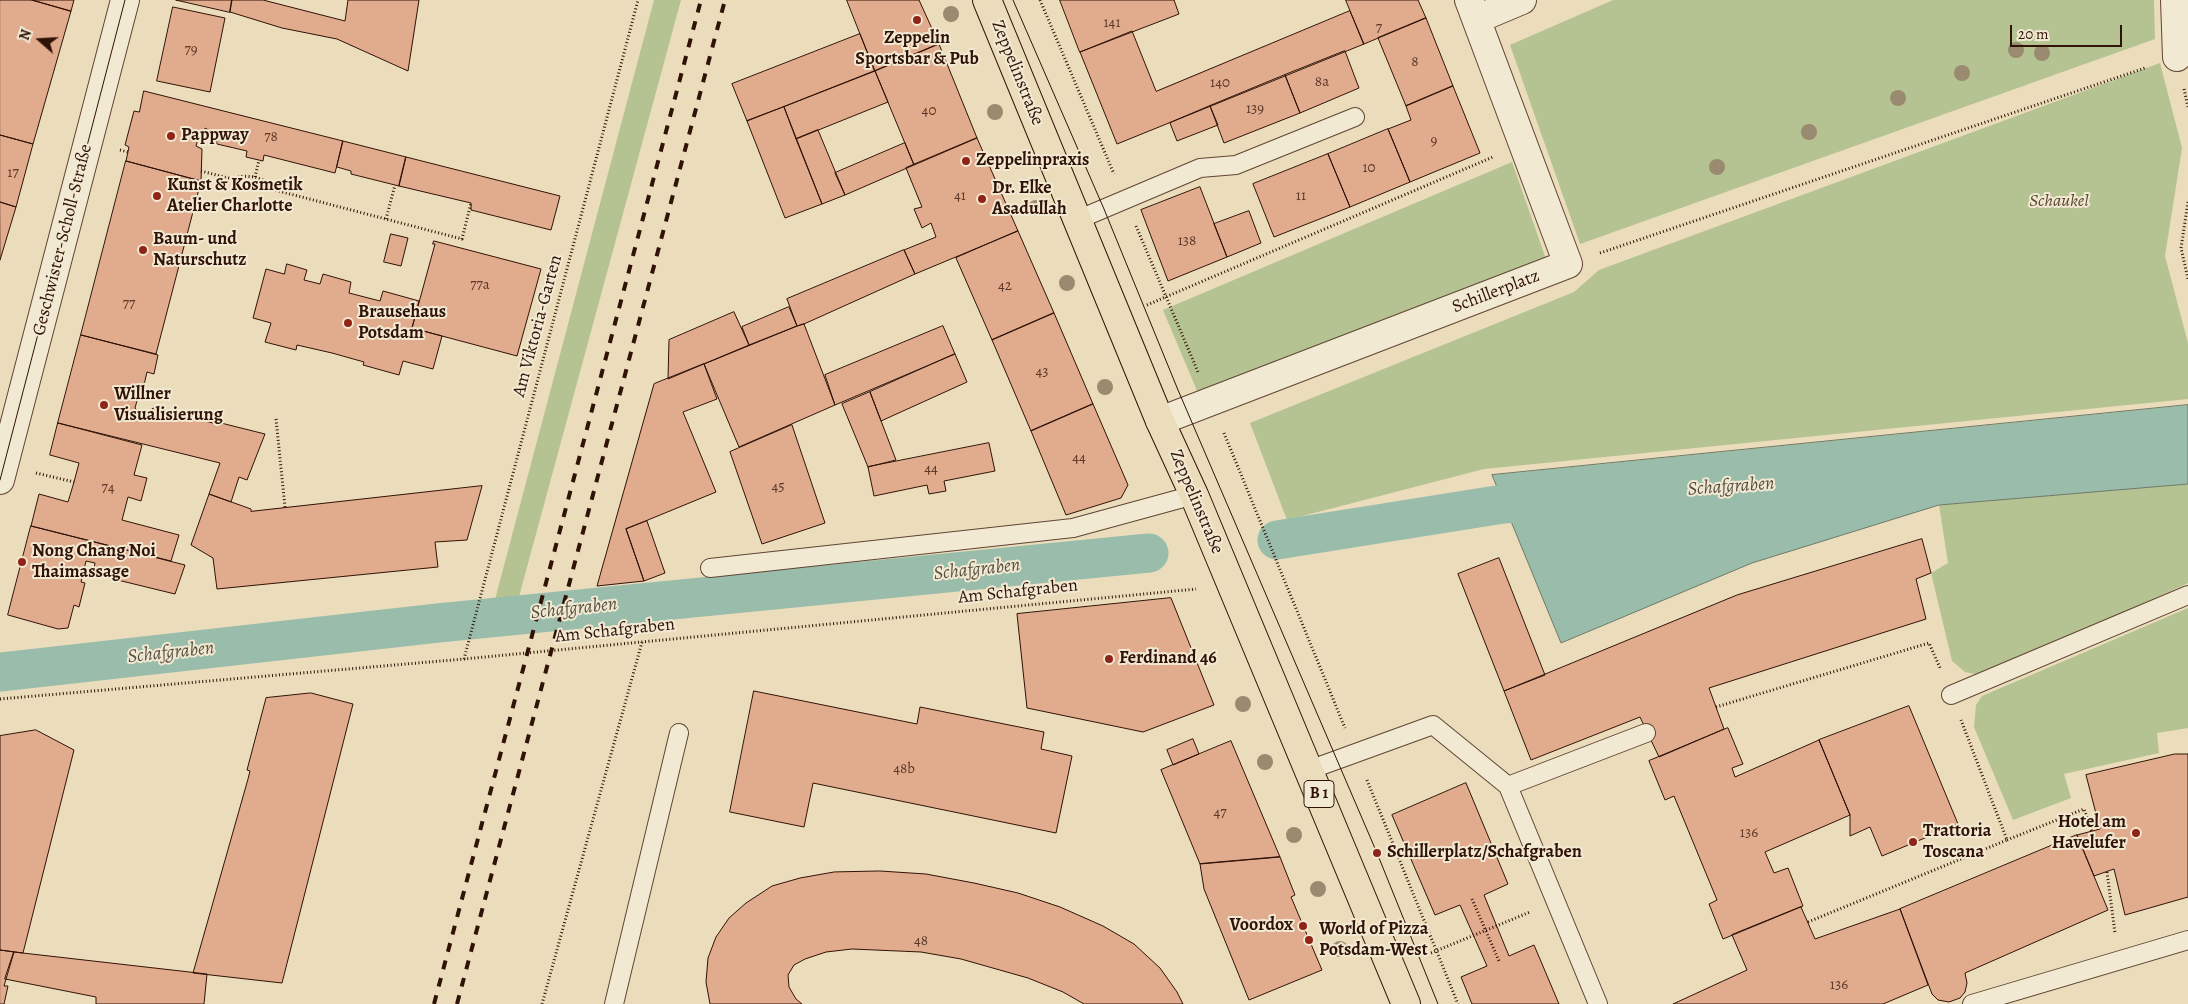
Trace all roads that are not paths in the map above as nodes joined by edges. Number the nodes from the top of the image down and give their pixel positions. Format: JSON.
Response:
{"nodes":[{"id":1,"x":125,"y":0,"type":"edge"},
{"id":2,"x":987,"y":0,"type":"edge"},
{"id":3,"x":1522,"y":0,"type":"edge"},
{"id":4,"x":2175,"y":0,"type":"edge"},
{"id":5,"x":1473,"y":9,"type":"edge"},
{"id":6,"x":2177,"y":57,"type":"road end"},
{"id":7,"x":1356,"y":117,"type":"dead end"},
{"id":8,"x":1077,"y":220,"type":"junction"},
{"id":9,"x":1160,"y":421,"type":"junction"},
{"id":10,"x":0,"y":480,"type":"edge"},
{"id":11,"x":1194,"y":495,"type":"junction"},
{"id":12,"x":710,"y":568,"type":"dead end"},
{"id":13,"x":2188,"y":595,"type":"edge"},
{"id":14,"x":1951,"y":695,"type":"road end"},
{"id":15,"x":679,"y":733,"type":"dead end"},
{"id":16,"x":1646,"y":733,"type":"dead end"},
{"id":17,"x":1309,"y":770,"type":"junction"},
{"id":18,"x":1508,"y":786,"type":"junction"},
{"id":19,"x":2188,"y":940,"type":"edge"},
{"id":20,"x":614,"y":1004,"type":"edge"},
{"id":21,"x":1406,"y":1004,"type":"edge"},
{"id":22,"x":1598,"y":1004,"type":"edge"},
{"id":23,"x":1972,"y":1004,"type":"edge"}],
"edges":[{"from":1,"to":10,"type":"street","name":"Geschwister-Scholl-Straße"},
{"from":2,"to":8,"type":"main road","name":"Zeppelinstraße","number":"B 1"},
{"from":3,"to":5,"type":"street"},
{"from":4,"to":6,"type":"street"},
{"from":5,"to":9,"type":"street","name":"Schillerplatz"},
{"from":7,"to":8,"type":"lane"},
{"from":8,"to":9,"type":"main road","name":"Zeppelinstraße","number":"B 1"},
{"from":9,"to":11,"type":"main road","name":"Zeppelinstraße","number":"B 1"},
{"from":11,"to":12,"type":"lane"},
{"from":11,"to":17,"type":"main road","name":"Zeppelinstraße","number":"B 1"},
{"from":13,"to":14,"type":"lane"},
{"from":15,"to":20,"type":"lane"},
{"from":16,"to":18,"type":"lane"},
{"from":17,"to":18,"type":"lane"},
{"from":17,"to":21,"type":"main road","name":"Zeppelinstraße","number":"B 1"},
{"from":18,"to":22,"type":"lane"},
{"from":19,"to":23,"type":"lane"}]}
